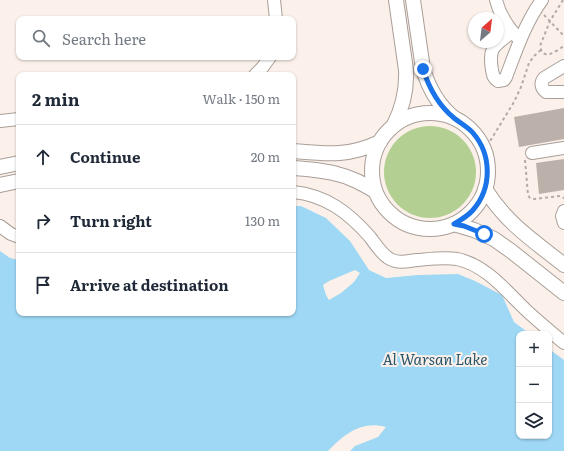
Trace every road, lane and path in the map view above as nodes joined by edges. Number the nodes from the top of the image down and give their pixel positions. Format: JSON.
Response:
{"nodes":[{"id":1,"x":274,"y":0,"type":"edge"},
{"id":2,"x":396,"y":0,"type":"edge"},
{"id":3,"x":413,"y":0,"type":"edge"},
{"id":4,"x":496,"y":0,"type":"edge"},
{"id":5,"x":563,"y":0,"type":"edge"},
{"id":6,"x":539,"y":3,"type":"edge"},
{"id":7,"x":276,"y":16,"type":"edge"},
{"id":8,"x":550,"y":21,"type":"junction"},
{"id":9,"x":564,"y":36,"type":"edge"},
{"id":10,"x":564,"y":46,"type":"edge"},
{"id":11,"x":541,"y":50,"type":"junction"},
{"id":12,"x":268,"y":60,"type":"edge"},
{"id":13,"x":564,"y":66,"type":"edge"},
{"id":14,"x":258,"y":72,"type":"edge"},
{"id":15,"x":564,"y":92,"type":"edge"},
{"id":16,"x":16,"y":119,"type":"edge"},
{"id":17,"x":456,"y":120,"type":"junction"},
{"id":18,"x":0,"y":121,"type":"edge"},
{"id":19,"x":394,"y":126,"type":"junction"},
{"id":20,"x":380,"y":142,"type":"junction"},
{"id":21,"x":564,"y":148,"type":"edge"},
{"id":22,"x":296,"y":151,"type":"edge"},
{"id":23,"x":484,"y":151,"type":"junction"},
{"id":24,"x":532,"y":153,"type":"joint"},
{"id":25,"x":16,"y":163,"type":"edge"},
{"id":26,"x":0,"y":167,"type":"edge"},
{"id":27,"x":296,"y":168,"type":"edge"},
{"id":28,"x":16,"y":182,"type":"edge"},
{"id":29,"x":0,"y":185,"type":"edge"},
{"id":30,"x":485,"y":189,"type":"junction"},
{"id":31,"x":375,"y":191,"type":"junction"},
{"id":32,"x":296,"y":193,"type":"edge"},
{"id":33,"x":564,"y":198,"type":"edge"},
{"id":34,"x":564,"y":211,"type":"edge"},
{"id":35,"x":564,"y":223,"type":"edge"},
{"id":36,"x":454,"y":224,"type":"junction"},
{"id":37,"x":0,"y":226,"type":"edge"},
{"id":38,"x":16,"y":236,"type":"edge"},
{"id":39,"x":564,"y":265,"type":"edge"},
{"id":40,"x":564,"y":293,"type":"edge"},
{"id":41,"x":564,"y":343,"type":"edge"}],
"edges":[{"from":1,"to":7,"type":"street"},
{"from":2,"to":19,"type":"street"},
{"from":3,"to":17,"type":"street"},
{"from":4,"to":6,"type":"street"},
{"from":5,"to":8,"type":"path"},
{"from":6,"to":8,"type":"path"},
{"from":8,"to":9,"type":"path"},
{"from":8,"to":11,"type":"path"},
{"from":10,"to":11,"type":"path"},
{"from":11,"to":23,"type":"path"},
{"from":12,"to":14,"type":"street"},
{"from":13,"to":15,"type":"street"},
{"from":16,"to":18,"type":"street"},
{"from":17,"to":19,"type":"street"},
{"from":17,"to":23,"type":"street"},
{"from":19,"to":20,"type":"street"},
{"from":20,"to":22,"type":"street"},
{"from":20,"to":31,"type":"street"},
{"from":21,"to":24,"type":"street"},
{"from":23,"to":30,"type":"street"},
{"from":24,"to":33,"type":"path"},
{"from":25,"to":26,"type":"street"},
{"from":27,"to":31,"type":"street"},
{"from":28,"to":29,"type":"street"},
{"from":30,"to":36,"type":"street"},
{"from":30,"to":39,"type":"street"},
{"from":31,"to":36,"type":"street"},
{"from":32,"to":41,"type":"street"},
{"from":34,"to":35,"type":"street"},
{"from":36,"to":40,"type":"street"},
{"from":37,"to":38,"type":"street"}]}
